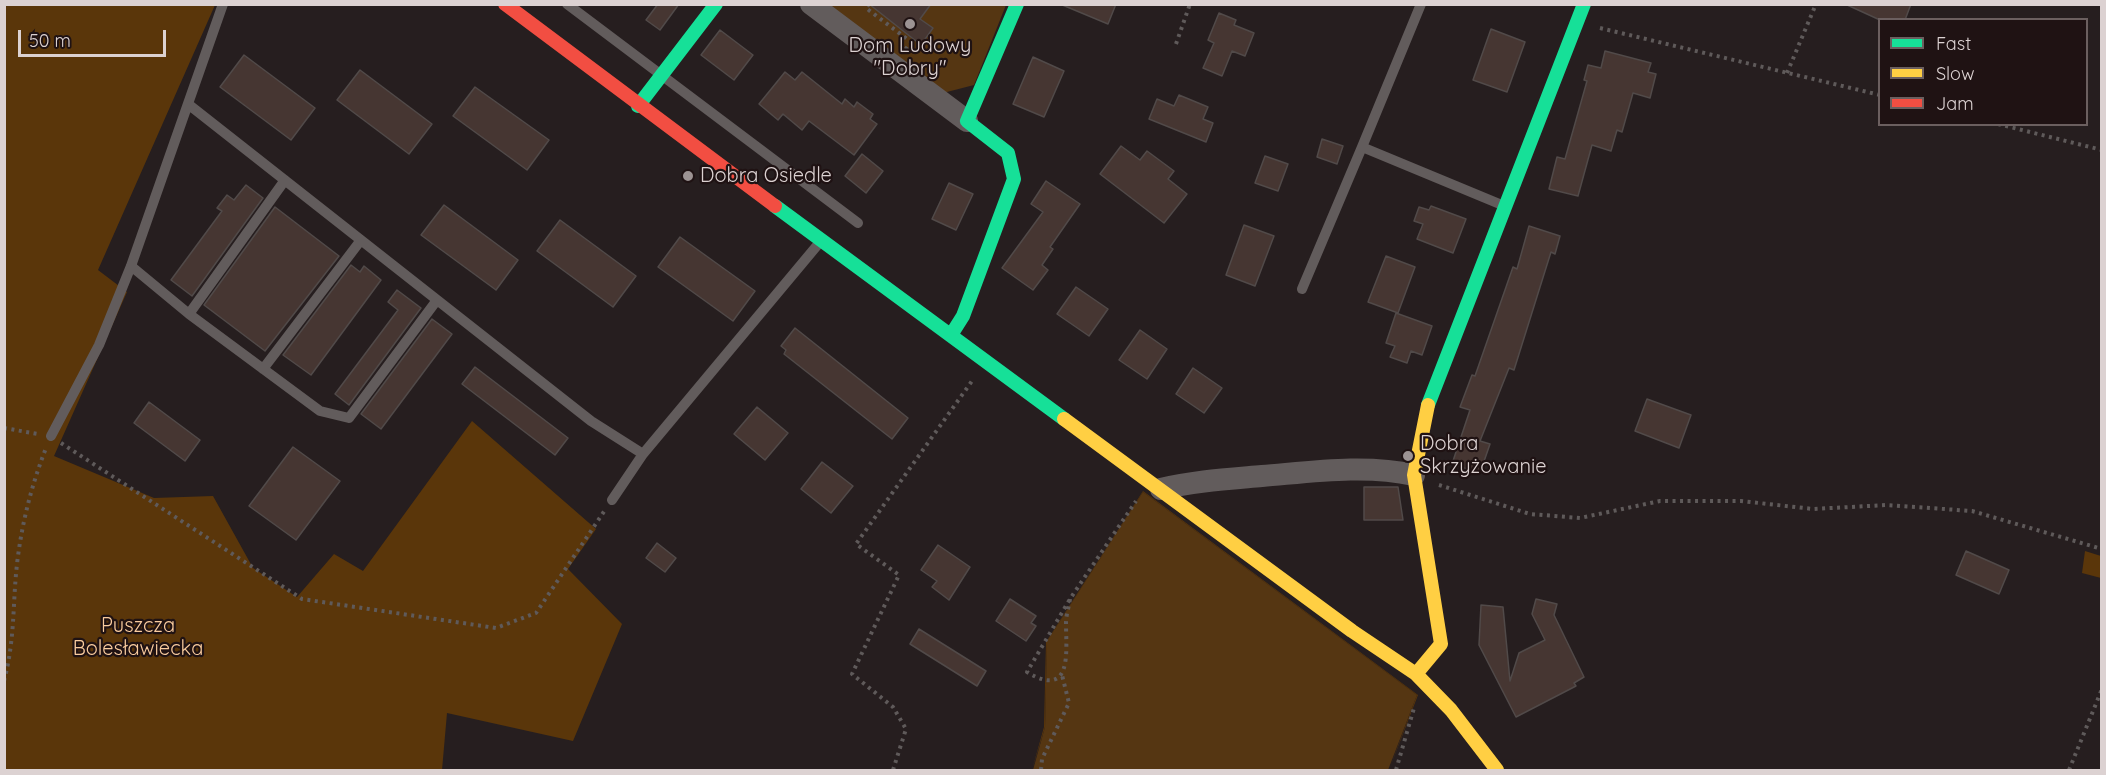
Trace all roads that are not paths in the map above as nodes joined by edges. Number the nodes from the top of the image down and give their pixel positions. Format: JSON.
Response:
{"nodes":[{"id":1,"x":223,"y":4,"type":"edge"},
{"id":2,"x":505,"y":4,"type":"edge"},
{"id":3,"x":567,"y":4,"type":"edge"},
{"id":4,"x":716,"y":4,"type":"edge"},
{"id":5,"x":811,"y":4,"type":"edge"},
{"id":6,"x":1017,"y":4,"type":"edge"},
{"id":7,"x":1421,"y":4,"type":"edge"},
{"id":8,"x":1584,"y":4,"type":"edge"},
{"id":9,"x":662,"y":76,"type":"junction"},
{"id":10,"x":188,"y":104,"type":"junction"},
{"id":11,"x":638,"y":106,"type":"junction"},
{"id":12,"x":967,"y":121,"type":"junction"},
{"id":13,"x":1362,"y":147,"type":"junction"},
{"id":14,"x":285,"y":180,"type":"junction"},
{"id":15,"x":1506,"y":206,"type":"junction"},
{"id":16,"x":858,"y":223,"type":"dead end"},
{"id":17,"x":823,"y":239,"type":"junction"},
{"id":18,"x":361,"y":240,"type":"junction"},
{"id":19,"x":131,"y":266,"type":"junction"},
{"id":20,"x":1302,"y":290,"type":"dead end"},
{"id":21,"x":437,"y":300,"type":"junction"},
{"id":22,"x":189,"y":314,"type":"junction"},
{"id":23,"x":951,"y":335,"type":"junction"},
{"id":24,"x":263,"y":369,"type":"junction"},
{"id":25,"x":51,"y":436,"type":"road end"},
{"id":26,"x":643,"y":454,"type":"junction"},
{"id":27,"x":1414,"y":475,"type":"junction"},
{"id":28,"x":1155,"y":485,"type":"junction"},
{"id":29,"x":612,"y":500,"type":"road end"},
{"id":30,"x":1416,"y":674,"type":"junction"},
{"id":31,"x":1497,"y":771,"type":"edge"}],
"edges":[{"from":1,"to":10,"type":"lane"},
{"from":2,"to":11,"type":"main road"},
{"from":3,"to":9,"type":"lane"},
{"from":4,"to":9,"type":"main road"},
{"from":5,"to":12,"type":"street"},
{"from":6,"to":12,"type":"main road"},
{"from":7,"to":13,"type":"lane"},
{"from":8,"to":15,"type":"main road"},
{"from":9,"to":11,"type":"main road"},
{"from":9,"to":16,"type":"lane"},
{"from":10,"to":14,"type":"lane"},
{"from":10,"to":19,"type":"lane"},
{"from":11,"to":17,"type":"main road"},
{"from":12,"to":23,"type":"main road"},
{"from":13,"to":15,"type":"lane"},
{"from":13,"to":20,"type":"lane"},
{"from":14,"to":18,"type":"lane"},
{"from":14,"to":22,"type":"lane"},
{"from":15,"to":27,"type":"main road"},
{"from":17,"to":23,"type":"main road"},
{"from":17,"to":26,"type":"lane"},
{"from":18,"to":21,"type":"lane"},
{"from":18,"to":24,"type":"lane"},
{"from":19,"to":22,"type":"lane"},
{"from":19,"to":25,"type":"lane"},
{"from":21,"to":24,"type":"lane"},
{"from":21,"to":26,"type":"lane"},
{"from":22,"to":24,"type":"lane"},
{"from":23,"to":28,"type":"main road"},
{"from":26,"to":29,"type":"lane"},
{"from":27,"to":28,"type":"street"},
{"from":27,"to":30,"type":"main road"},
{"from":28,"to":30,"type":"main road"},
{"from":30,"to":31,"type":"main road"}]}
